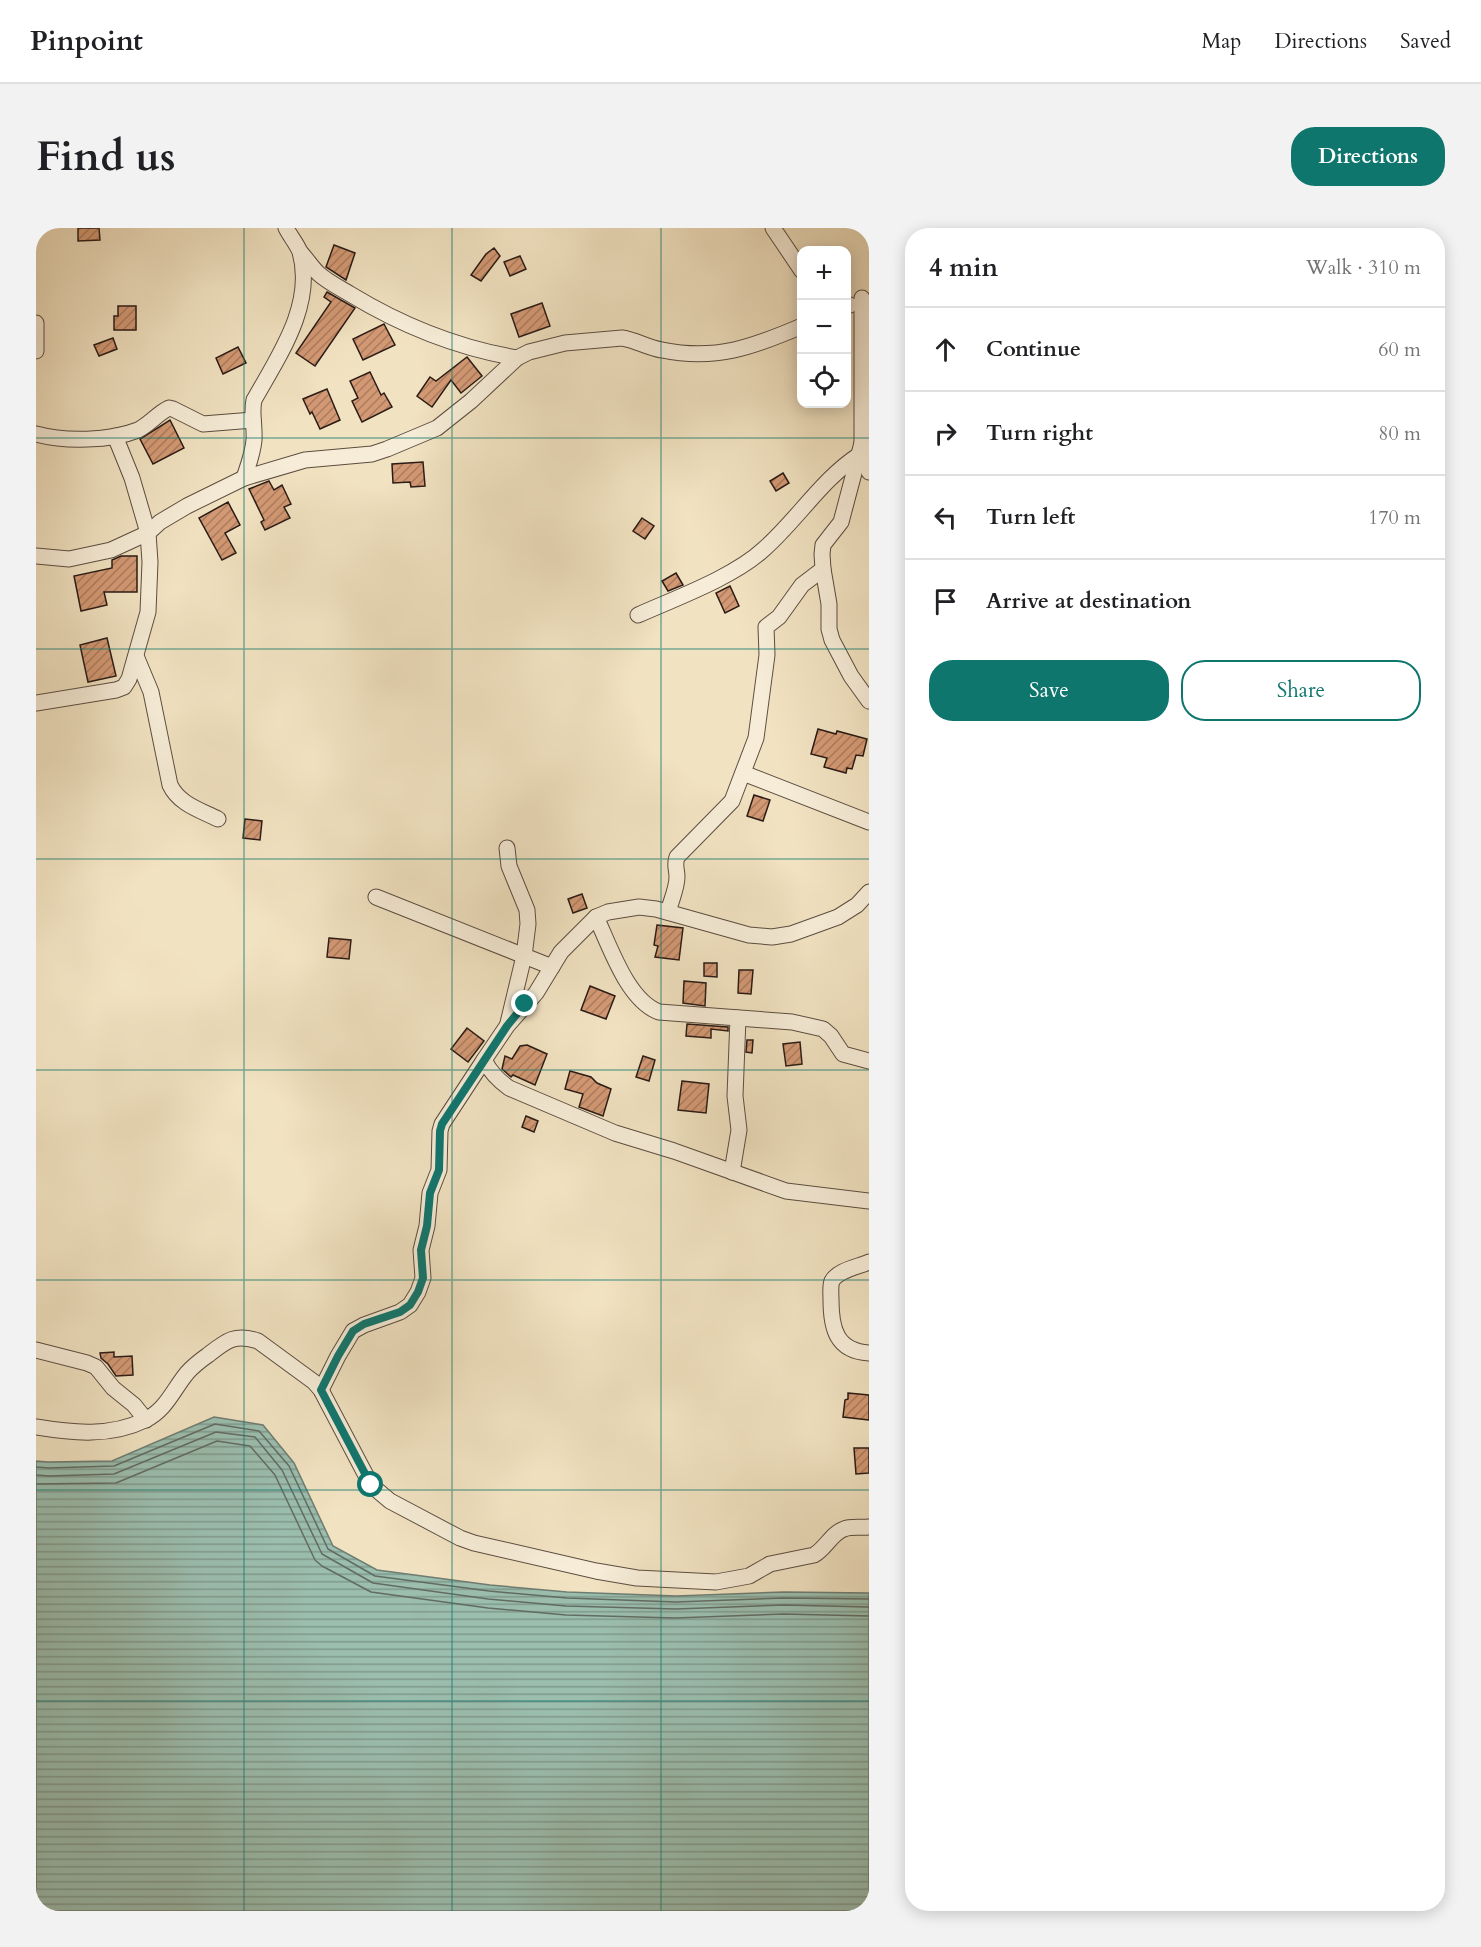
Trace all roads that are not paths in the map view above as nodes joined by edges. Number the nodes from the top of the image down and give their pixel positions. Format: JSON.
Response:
{"nodes":[{"id":1,"x":286,"y":228,"type":"edge"},
{"id":2,"x":773,"y":228,"type":"edge"},
{"id":3,"x":299,"y":250,"type":"junction"},
{"id":4,"x":797,"y":265,"type":"edge"},
{"id":5,"x":855,"y":301,"type":"edge"},
{"id":6,"x":36,"y":323,"type":"edge"},
{"id":7,"x":797,"y":328,"type":"edge"},
{"id":8,"x":36,"y":351,"type":"edge"},
{"id":9,"x":517,"y":358,"type":"junction"},
{"id":10,"x":253,"y":420,"type":"junction"},
{"id":11,"x":36,"y":434,"type":"edge"},
{"id":12,"x":115,"y":436,"type":"junction"},
{"id":13,"x":860,"y":449,"type":"junction"},
{"id":14,"x":869,"y":472,"type":"edge"},
{"id":15,"x":244,"y":478,"type":"junction"},
{"id":16,"x":148,"y":533,"type":"junction"},
{"id":17,"x":36,"y":556,"type":"edge"},
{"id":18,"x":823,"y":569,"type":"junction"},
{"id":19,"x":638,"y":615,"type":"dead end"},
{"id":20,"x":136,"y":657,"type":"junction"},
{"id":21,"x":869,"y":701,"type":"edge"},
{"id":22,"x":36,"y":703,"type":"edge"},
{"id":23,"x":743,"y":772,"type":"junction"},
{"id":24,"x":218,"y":819,"type":"dead end"},
{"id":25,"x":869,"y":822,"type":"edge"},
{"id":26,"x":507,"y":848,"type":"dead end"},
{"id":27,"x":869,"y":892,"type":"edge"},
{"id":28,"x":376,"y":897,"type":"dead end"},
{"id":29,"x":668,"y":912,"type":"junction"},
{"id":30,"x":596,"y":917,"type":"junction"},
{"id":31,"x":524,"y":956,"type":"junction"},
{"id":32,"x":552,"y":967,"type":"junction"},
{"id":33,"x":738,"y":1018,"type":"junction"},
{"id":34,"x":507,"y":1026,"type":"junction"},
{"id":35,"x":484,"y":1060,"type":"junction"},
{"id":36,"x":869,"y":1061,"type":"edge"},
{"id":37,"x":732,"y":1172,"type":"junction"},
{"id":38,"x":869,"y":1202,"type":"edge"},
{"id":39,"x":869,"y":1262,"type":"edge"},
{"id":40,"x":36,"y":1350,"type":"edge"},
{"id":41,"x":869,"y":1353,"type":"edge"},
{"id":42,"x":321,"y":1390,"type":"junction"},
{"id":43,"x":146,"y":1420,"type":"junction"},
{"id":44,"x":36,"y":1427,"type":"edge"},
{"id":45,"x":869,"y":1527,"type":"edge"}],
"edges":[{"from":1,"to":3,"type":"street"},
{"from":2,"to":4,"type":"street"},
{"from":3,"to":9,"type":"street"},
{"from":3,"to":10,"type":"street"},
{"from":5,"to":13,"type":"street"},
{"from":6,"to":8,"type":"street"},
{"from":7,"to":9,"type":"street"},
{"from":9,"to":15,"type":"street"},
{"from":10,"to":12,"type":"street"},
{"from":10,"to":15,"type":"street"},
{"from":11,"to":12,"type":"street"},
{"from":12,"to":16,"type":"street"},
{"from":13,"to":14,"type":"street"},
{"from":13,"to":18,"type":"street"},
{"from":13,"to":19,"type":"street"},
{"from":15,"to":16,"type":"street"},
{"from":16,"to":17,"type":"street"},
{"from":16,"to":20,"type":"street"},
{"from":18,"to":21,"type":"street"},
{"from":18,"to":23,"type":"street"},
{"from":20,"to":22,"type":"street"},
{"from":20,"to":24,"type":"street"},
{"from":23,"to":25,"type":"street"},
{"from":23,"to":29,"type":"street"},
{"from":26,"to":31,"type":"street"},
{"from":27,"to":29,"type":"street"},
{"from":28,"to":31,"type":"street"},
{"from":29,"to":30,"type":"street"},
{"from":30,"to":32,"type":"street"},
{"from":30,"to":33,"type":"street"},
{"from":31,"to":32,"type":"street"},
{"from":31,"to":34,"type":"street"},
{"from":32,"to":34,"type":"street"},
{"from":33,"to":36,"type":"street"},
{"from":33,"to":37,"type":"street"},
{"from":34,"to":35,"type":"street"},
{"from":35,"to":37,"type":"street"},
{"from":35,"to":42,"type":"street"},
{"from":37,"to":38,"type":"street"},
{"from":39,"to":41,"type":"street"},
{"from":40,"to":43,"type":"street"},
{"from":42,"to":43,"type":"street"},
{"from":42,"to":45,"type":"street"},
{"from":43,"to":44,"type":"street"}]}
